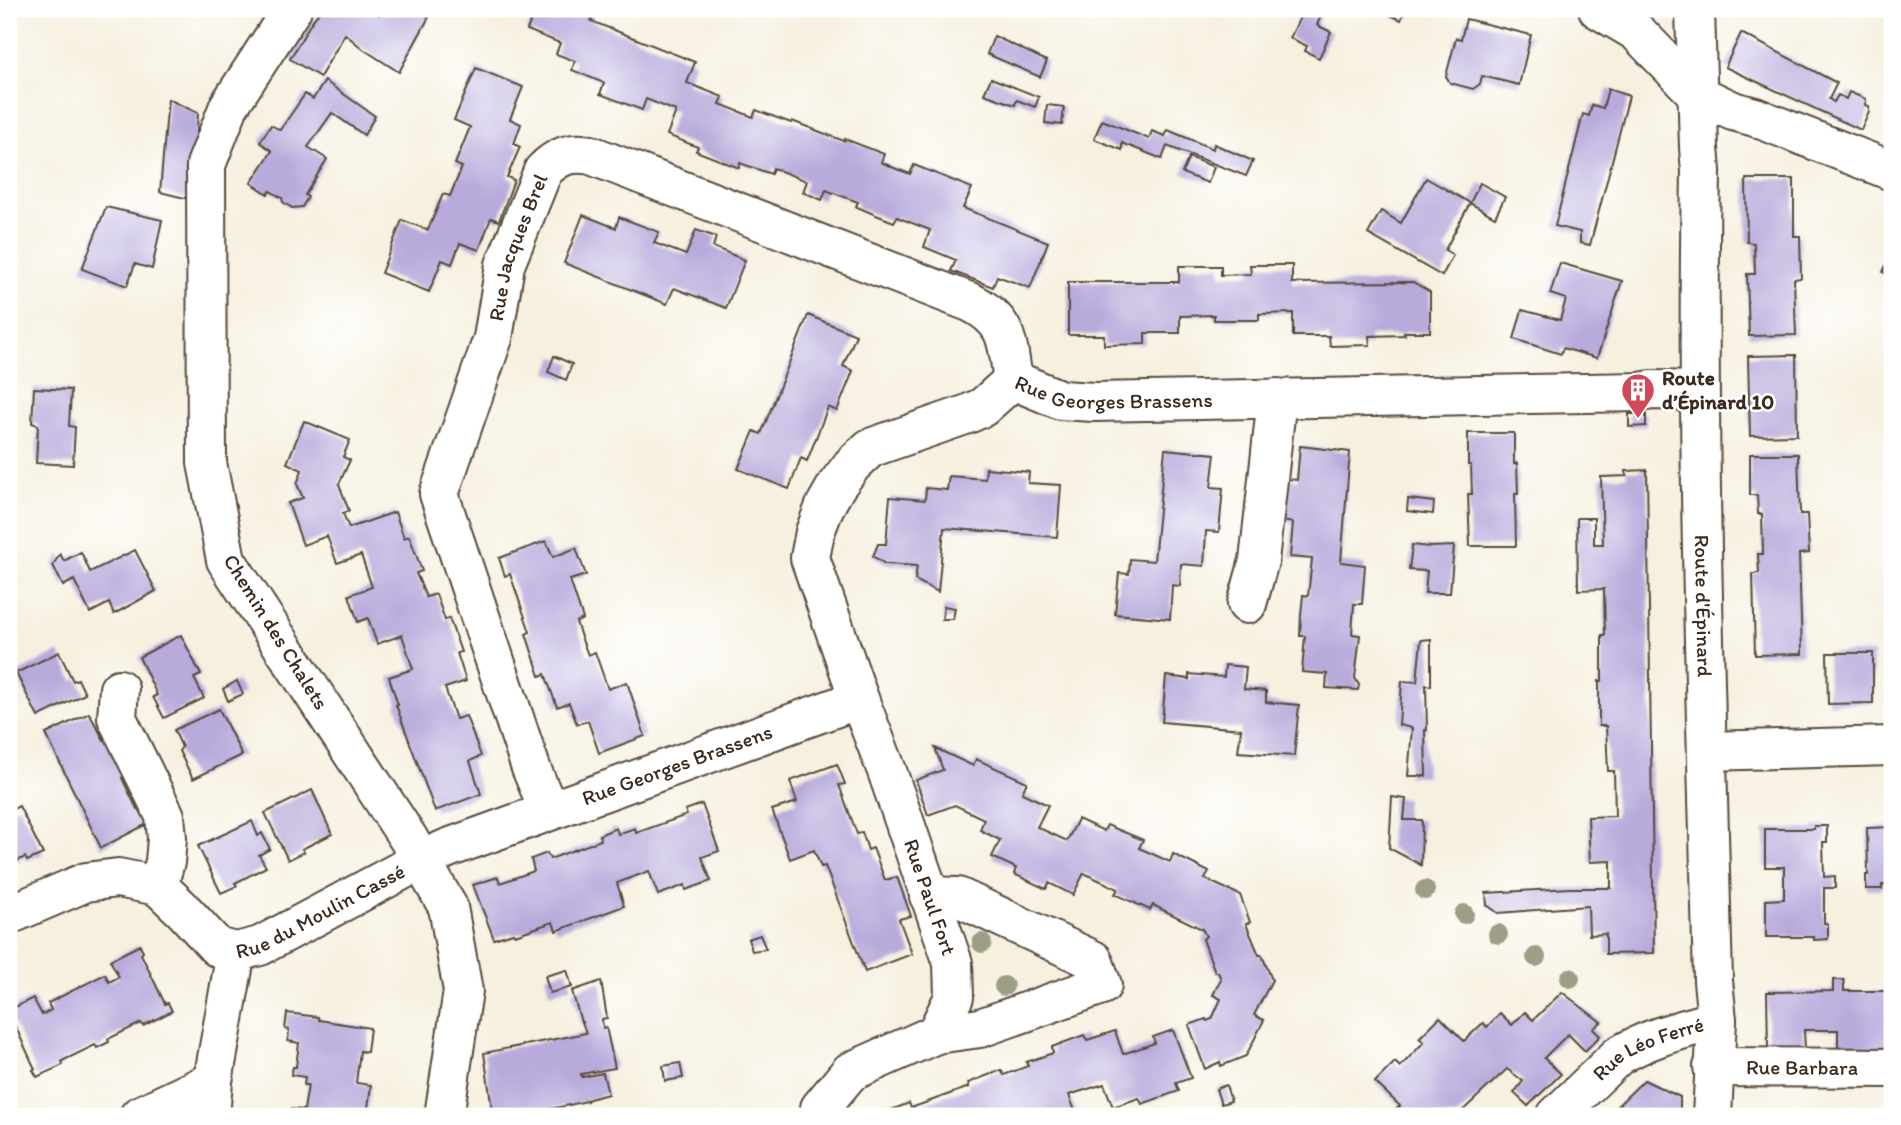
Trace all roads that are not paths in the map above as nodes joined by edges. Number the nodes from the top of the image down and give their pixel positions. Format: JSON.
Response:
{"nodes":[{"id":1,"x":292,"y":9,"type":"edge"},
{"id":2,"x":1598,"y":9,"type":"edge"},
{"id":3,"x":1695,"y":9,"type":"edge"},
{"id":4,"x":1698,"y":94,"type":"junction"},
{"id":5,"x":1892,"y":171,"type":"edge"},
{"id":6,"x":1013,"y":380,"type":"junction"},
{"id":7,"x":1699,"y":391,"type":"junction"},
{"id":8,"x":1277,"y":398,"type":"junction"},
{"id":9,"x":1247,"y":604,"type":"dead end"},
{"id":10,"x":119,"y":689,"type":"dead end"},
{"id":11,"x":859,"y":699,"type":"junction"},
{"id":12,"x":1892,"y":746,"type":"edge"},
{"id":13,"x":1707,"y":751,"type":"junction"},
{"id":14,"x":549,"y":811,"type":"junction"},
{"id":15,"x":421,"y":860,"type":"junction"},
{"id":16,"x":158,"y":886,"type":"junction"},
{"id":17,"x":929,"y":896,"type":"junction"},
{"id":18,"x":9,"y":915,"type":"edge"},
{"id":19,"x":236,"y":952,"type":"junction"},
{"id":20,"x":1717,"y":1020,"type":"junction"},
{"id":21,"x":936,"y":1034,"type":"junction"},
{"id":22,"x":1713,"y":1067,"type":"junction"},
{"id":23,"x":1892,"y":1068,"type":"edge"},
{"id":24,"x":211,"y":1098,"type":"edge"},
{"id":25,"x":139,"y":1116,"type":"edge"},
{"id":26,"x":444,"y":1116,"type":"edge"},
{"id":27,"x":820,"y":1116,"type":"edge"},
{"id":28,"x":1556,"y":1116,"type":"edge"},
{"id":29,"x":1712,"y":1116,"type":"edge"}],
"edges":[{"from":1,"to":15,"type":"street","name":"Chemin des Chalets"},
{"from":2,"to":4,"type":"street"},
{"from":3,"to":4,"type":"street","name":"Route d'Épinard"},
{"from":4,"to":5,"type":"street"},
{"from":4,"to":7,"type":"street","name":"Route d'Épinard"},
{"from":6,"to":8,"type":"street","name":"Rue Georges Brassens"},
{"from":6,"to":11,"type":"street","name":"Rue Georges Brassens"},
{"from":6,"to":14,"type":"street","name":"Rue Jacques Brel"},
{"from":7,"to":8,"type":"street","name":"Rue Georges Brassens"},
{"from":7,"to":13,"type":"street","name":"Route d'Épinard"},
{"from":8,"to":9,"type":"street"},
{"from":10,"to":16,"type":"street"},
{"from":11,"to":14,"type":"street","name":"Rue Georges Brassens"},
{"from":11,"to":17,"type":"street","name":"Rue Paul Fort"},
{"from":12,"to":13,"type":"street"},
{"from":13,"to":20,"type":"street","name":"Route d'Épinard"},
{"from":14,"to":15,"type":"street","name":"Rue Georges Brassens"},
{"from":15,"to":19,"type":"street","name":"Rue du Moulin Cassé"},
{"from":15,"to":26,"type":"street","name":"Chemin des Chalets"},
{"from":16,"to":18,"type":"street"},
{"from":16,"to":19,"type":"street","name":"Rue du Moulin Cassé"},
{"from":17,"to":21,"type":"street","name":"Rue Paul Fort"},
{"from":17,"to":21,"type":"street"},
{"from":19,"to":24,"type":"street"},
{"from":20,"to":22,"type":"street","name":"Route d'Épinard"},
{"from":20,"to":28,"type":"street","name":"Rue Léo Ferré"},
{"from":21,"to":27,"type":"street"},
{"from":22,"to":23,"type":"street","name":"Rue Barbara"},
{"from":22,"to":29,"type":"street","name":"Route d'Épinard"},
{"from":24,"to":25,"type":"street"}]}
